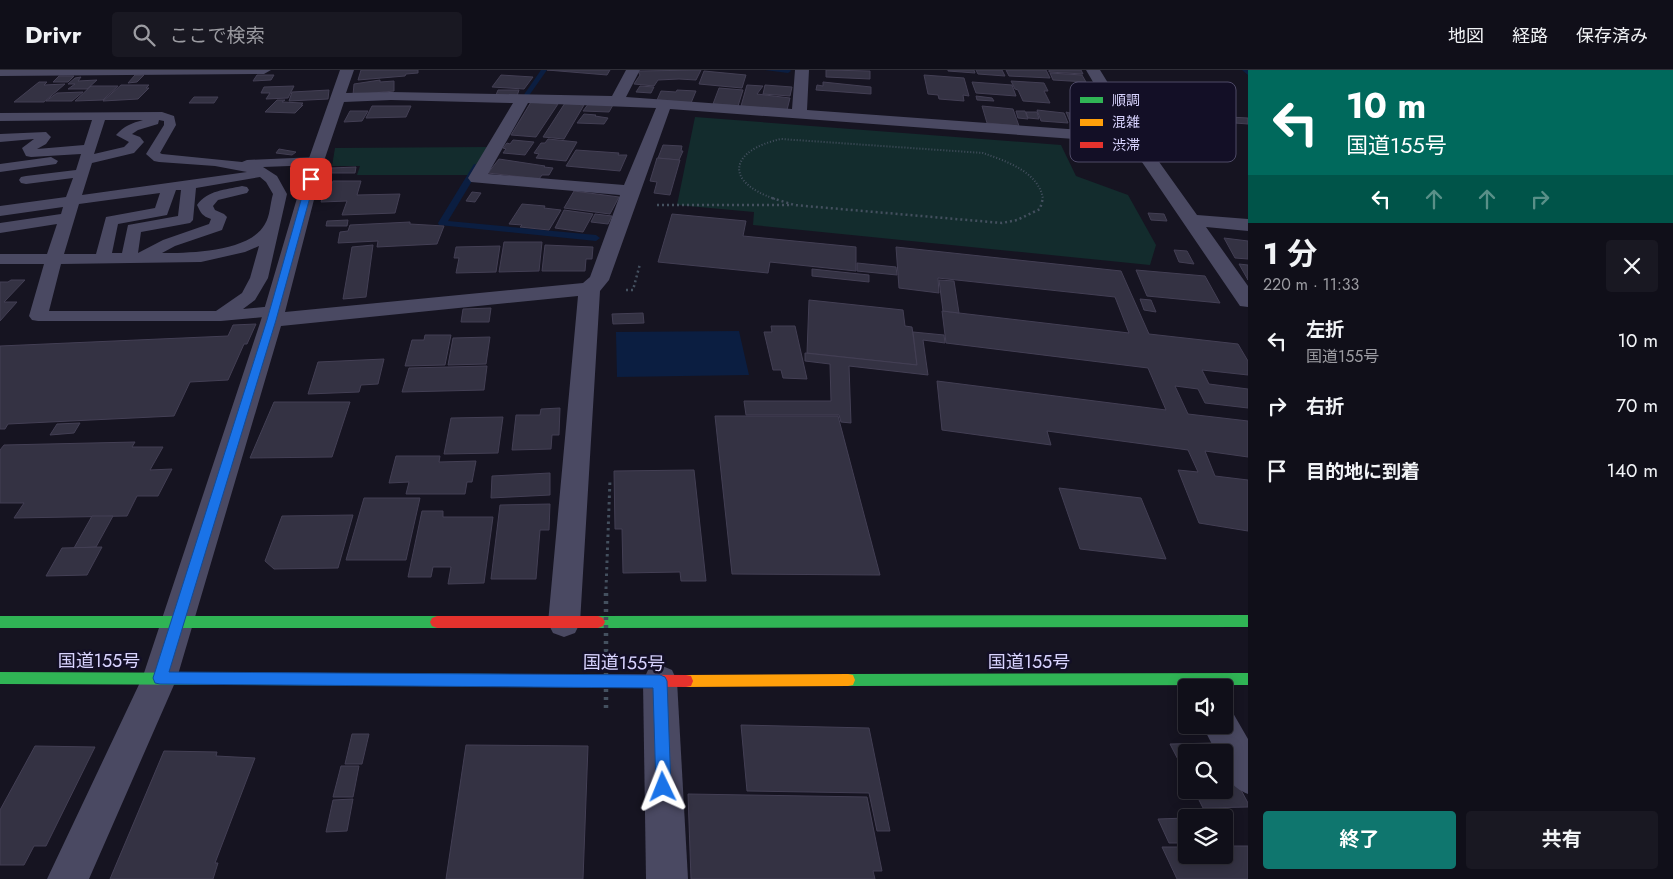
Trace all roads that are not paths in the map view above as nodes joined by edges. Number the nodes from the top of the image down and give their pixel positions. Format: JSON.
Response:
{"nodes":[{"id":1,"x":264,"y":70,"type":"edge"},
{"id":2,"x":347,"y":70,"type":"edge"},
{"id":3,"x":633,"y":70,"type":"edge"},
{"id":4,"x":802,"y":70,"type":"edge"},
{"id":5,"x":1093,"y":70,"type":"edge"},
{"id":6,"x":0,"y":72,"type":"edge"},
{"id":7,"x":1100,"y":82,"type":"edge"},
{"id":8,"x":338,"y":98,"type":"junction"},
{"id":9,"x":524,"y":98,"type":"junction"},
{"id":10,"x":617,"y":101,"type":"junction"},
{"id":11,"x":666,"y":104,"type":"junction"},
{"id":12,"x":799,"y":115,"type":"junction"},
{"id":13,"x":100,"y":116,"type":"junction"},
{"id":14,"x":166,"y":118,"type":"junction"},
{"id":15,"x":2,"y":124,"type":"edge"},
{"id":16,"x":58,"y":131,"type":"dead end"},
{"id":17,"x":1070,"y":134,"type":"edge"},
{"id":18,"x":76,"y":136,"type":"dead end"},
{"id":19,"x":0,"y":138,"type":"edge"},
{"id":20,"x":88,"y":155,"type":"junction"},
{"id":21,"x":316,"y":161,"type":"junction"},
{"id":22,"x":1150,"y":162,"type":"edge"},
{"id":23,"x":237,"y":165,"type":"junction"},
{"id":24,"x":0,"y":168,"type":"edge"},
{"id":25,"x":270,"y":179,"type":"junction"},
{"id":26,"x":190,"y":185,"type":"junction"},
{"id":27,"x":169,"y":188,"type":"junction"},
{"id":28,"x":631,"y":191,"type":"junction"},
{"id":29,"x":73,"y":201,"type":"junction"},
{"id":30,"x":0,"y":211,"type":"edge"},
{"id":31,"x":67,"y":218,"type":"junction"},
{"id":32,"x":1190,"y":220,"type":"junction"},
{"id":33,"x":1248,"y":225,"type":"edge"},
{"id":34,"x":270,"y":228,"type":"junction"},
{"id":35,"x":1,"y":231,"type":"edge"},
{"id":36,"x":0,"y":259,"type":"edge"},
{"id":37,"x":54,"y":259,"type":"junction"},
{"id":38,"x":102,"y":259,"type":"junction"},
{"id":39,"x":134,"y":259,"type":"junction"},
{"id":40,"x":589,"y":289,"type":"junction"},
{"id":41,"x":1248,"y":302,"type":"edge"},
{"id":42,"x":221,"y":316,"type":"junction"},
{"id":43,"x":273,"y":316,"type":"junction"},
{"id":44,"x":1248,"y":620,"type":"edge"},
{"id":45,"x":178,"y":621,"type":"junction"},
{"id":46,"x":0,"y":622,"type":"edge"},
{"id":47,"x":564,"y":623,"type":"junction"},
{"id":48,"x":0,"y":678,"type":"edge"},
{"id":49,"x":160,"y":678,"type":"junction"},
{"id":50,"x":1248,"y":679,"type":"edge"},
{"id":51,"x":1233,"y":680,"type":"edge"},
{"id":52,"x":660,"y":681,"type":"junction"},
{"id":53,"x":1178,"y":683,"type":"edge"},
{"id":54,"x":1225,"y":734,"type":"edge"},
{"id":55,"x":1248,"y":774,"type":"edge"},
{"id":56,"x":68,"y":879,"type":"edge"},
{"id":57,"x":667,"y":879,"type":"edge"}],
"edges":[{"from":1,"to":6,"type":"street"},
{"from":2,"to":8,"type":"street"},
{"from":3,"to":10,"type":"street"},
{"from":4,"to":12,"type":"street"},
{"from":5,"to":7,"type":"street"},
{"from":8,"to":9,"type":"street"},
{"from":8,"to":21,"type":"street"},
{"from":9,"to":10,"type":"street"},
{"from":9,"to":28,"type":"street"},
{"from":10,"to":11,"type":"street"},
{"from":11,"to":12,"type":"street"},
{"from":11,"to":28,"type":"street"},
{"from":12,"to":17,"type":"street"},
{"from":13,"to":14,"type":"lane"},
{"from":13,"to":15,"type":"lane"},
{"from":13,"to":20,"type":"lane"},
{"from":14,"to":20,"type":"lane"},
{"from":14,"to":23,"type":"lane"},
{"from":15,"to":16,"type":"lane"},
{"from":18,"to":20,"type":"lane"},
{"from":19,"to":20,"type":"lane"},
{"from":20,"to":24,"type":"lane"},
{"from":20,"to":29,"type":"lane"},
{"from":21,"to":23,"type":"lane"},
{"from":21,"to":43,"type":"street"},
{"from":22,"to":32,"type":"street"},
{"from":23,"to":25,"type":"lane"},
{"from":25,"to":26,"type":"lane"},
{"from":25,"to":34,"type":"lane"},
{"from":25,"to":39,"type":"lane"},
{"from":26,"to":27,"type":"lane"},
{"from":26,"to":39,"type":"lane"},
{"from":27,"to":29,"type":"lane"},
{"from":27,"to":38,"type":"lane"},
{"from":28,"to":40,"type":"street"},
{"from":29,"to":30,"type":"lane"},
{"from":29,"to":31,"type":"lane"},
{"from":31,"to":35,"type":"lane"},
{"from":31,"to":37,"type":"lane"},
{"from":32,"to":33,"type":"street"},
{"from":32,"to":41,"type":"street"},
{"from":34,"to":39,"type":"lane"},
{"from":34,"to":42,"type":"lane"},
{"from":36,"to":37,"type":"lane"},
{"from":37,"to":38,"type":"lane"},
{"from":37,"to":42,"type":"lane"},
{"from":38,"to":39,"type":"lane"},
{"from":40,"to":43,"type":"street"},
{"from":40,"to":47,"type":"street"},
{"from":42,"to":43,"type":"lane"},
{"from":43,"to":45,"type":"street"},
{"from":44,"to":47,"type":"highway"},
{"from":45,"to":46,"type":"highway"},
{"from":45,"to":47,"type":"highway"},
{"from":45,"to":49,"type":"street"},
{"from":48,"to":49,"type":"highway","name":"国道155号"},
{"from":49,"to":52,"type":"highway","name":"国道155号"},
{"from":49,"to":56,"type":"street"},
{"from":50,"to":51,"type":"highway","name":"国道155号"},
{"from":52,"to":53,"type":"highway","name":"国道155号"},
{"from":52,"to":57,"type":"street"},
{"from":54,"to":55,"type":"street"}]}
